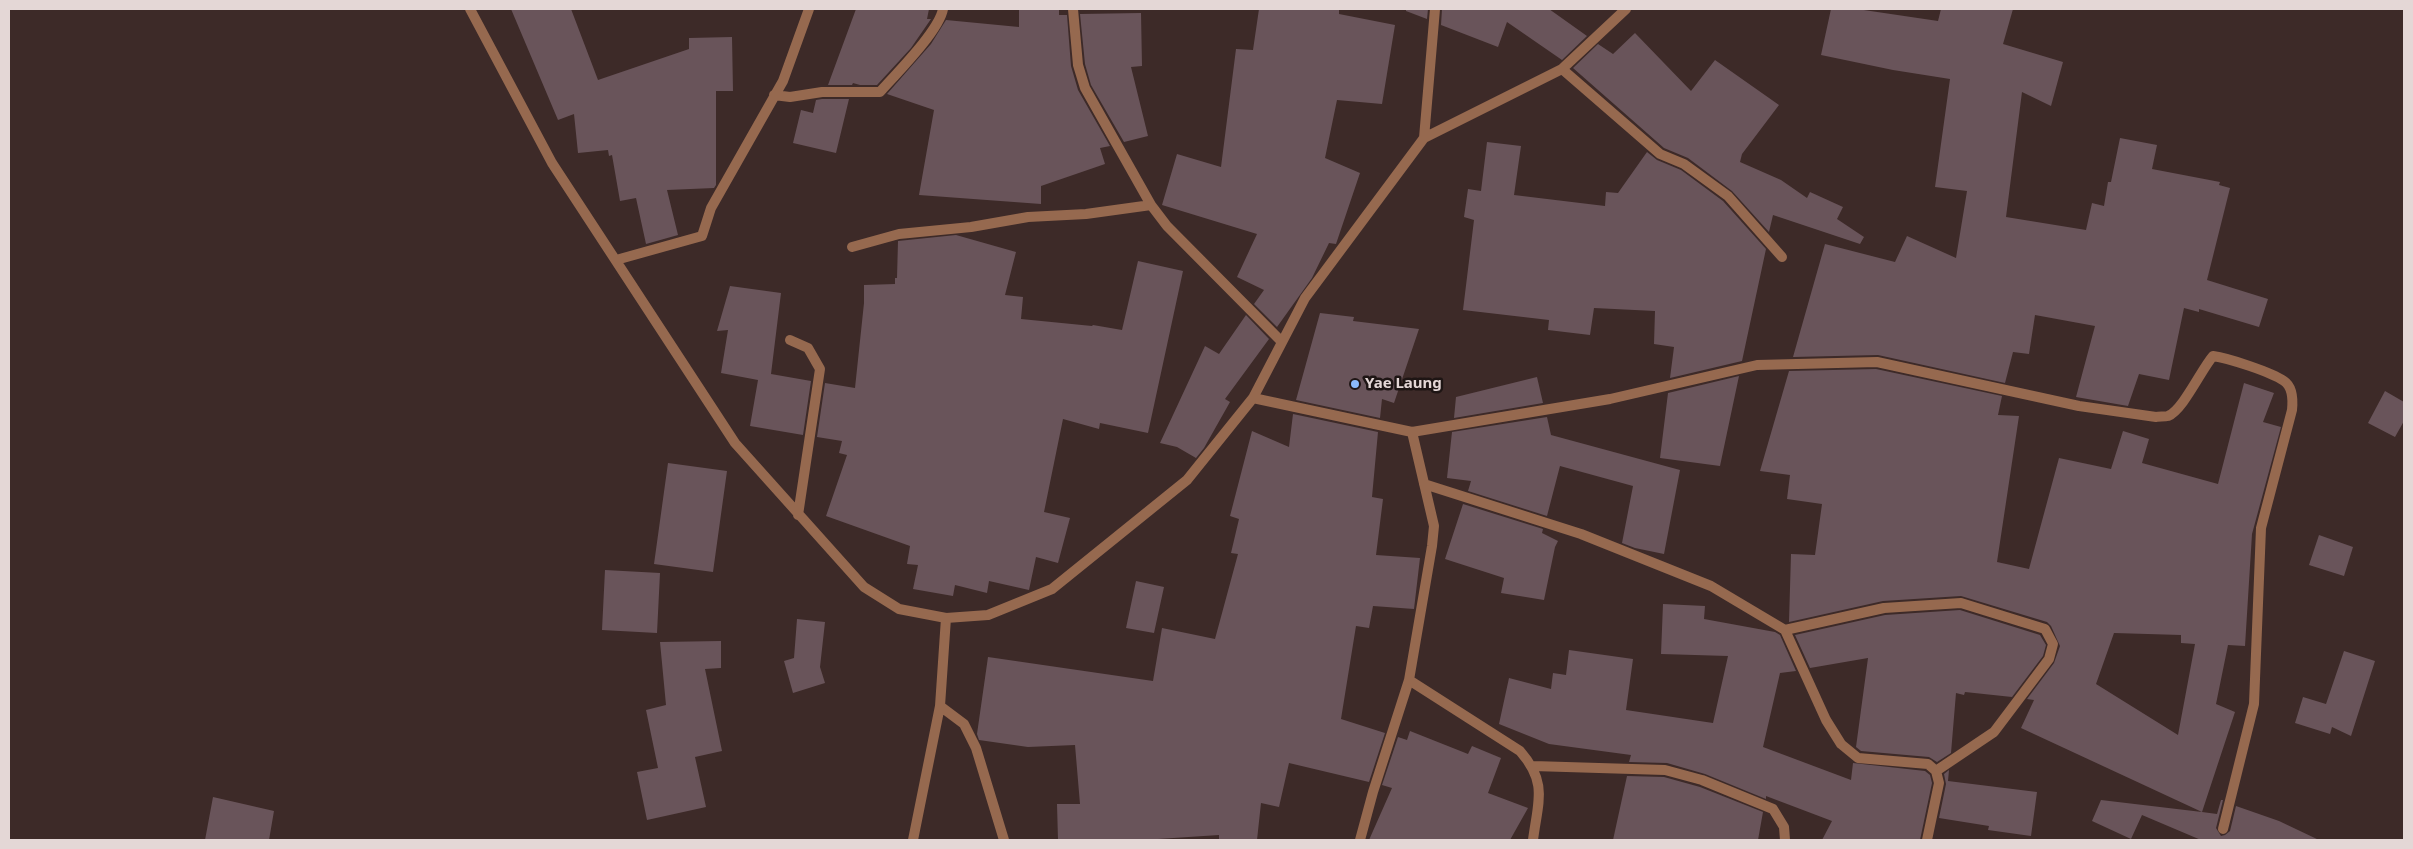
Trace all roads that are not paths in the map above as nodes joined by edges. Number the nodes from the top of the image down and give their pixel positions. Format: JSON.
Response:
{"nodes":[{"id":1,"x":470,"y":9,"type":"edge"},
{"id":2,"x":809,"y":9,"type":"edge"},
{"id":3,"x":943,"y":9,"type":"edge"},
{"id":4,"x":1073,"y":9,"type":"edge"},
{"id":5,"x":1435,"y":9,"type":"edge"},
{"id":6,"x":1626,"y":9,"type":"edge"},
{"id":7,"x":1562,"y":69,"type":"junction"},
{"id":8,"x":774,"y":96,"type":"junction"},
{"id":9,"x":1424,"y":138,"type":"junction"},
{"id":10,"x":1151,"y":205,"type":"junction"},
{"id":11,"x":852,"y":247,"type":"dead end"},
{"id":12,"x":1782,"y":256,"type":"dead end"},
{"id":13,"x":616,"y":260,"type":"junction"},
{"id":14,"x":790,"y":340,"type":"dead end"},
{"id":15,"x":1282,"y":342,"type":"junction"},
{"id":16,"x":1253,"y":398,"type":"junction"},
{"id":17,"x":1412,"y":432,"type":"junction"},
{"id":18,"x":1424,"y":484,"type":"junction"},
{"id":19,"x":798,"y":515,"type":"junction"},
{"id":20,"x":946,"y":618,"type":"junction"},
{"id":21,"x":1785,"y":630,"type":"junction"},
{"id":22,"x":1409,"y":680,"type":"junction"},
{"id":23,"x":940,"y":706,"type":"junction"},
{"id":24,"x":1533,"y":766,"type":"junction"},
{"id":25,"x":1936,"y":772,"type":"junction"},
{"id":26,"x":2223,"y":829,"type":"dead end"},
{"id":27,"x":913,"y":840,"type":"edge"},
{"id":28,"x":1004,"y":840,"type":"edge"},
{"id":29,"x":1360,"y":840,"type":"edge"},
{"id":30,"x":1533,"y":840,"type":"edge"},
{"id":31,"x":1785,"y":840,"type":"edge"},
{"id":32,"x":1927,"y":840,"type":"edge"}],
"edges":[{"from":1,"to":13,"type":"street"},
{"from":2,"to":8,"type":"street"},
{"from":3,"to":8,"type":"street"},
{"from":4,"to":10,"type":"street"},
{"from":5,"to":9,"type":"street"},
{"from":6,"to":7,"type":"street"},
{"from":7,"to":9,"type":"street"},
{"from":7,"to":12,"type":"street"},
{"from":8,"to":13,"type":"street"},
{"from":9,"to":15,"type":"street"},
{"from":10,"to":11,"type":"street"},
{"from":10,"to":15,"type":"street"},
{"from":13,"to":19,"type":"street"},
{"from":14,"to":19,"type":"street"},
{"from":15,"to":16,"type":"street"},
{"from":16,"to":17,"type":"street"},
{"from":16,"to":20,"type":"street"},
{"from":17,"to":18,"type":"street"},
{"from":17,"to":26,"type":"street"},
{"from":18,"to":21,"type":"street"},
{"from":18,"to":22,"type":"street"},
{"from":19,"to":20,"type":"street"},
{"from":20,"to":23,"type":"street"},
{"from":21,"to":25,"type":"street"},
{"from":21,"to":25,"type":"street"},
{"from":22,"to":24,"type":"street"},
{"from":22,"to":29,"type":"street"},
{"from":23,"to":27,"type":"street"},
{"from":23,"to":28,"type":"street"},
{"from":24,"to":30,"type":"street"},
{"from":24,"to":31,"type":"street"},
{"from":25,"to":32,"type":"street"}]}
